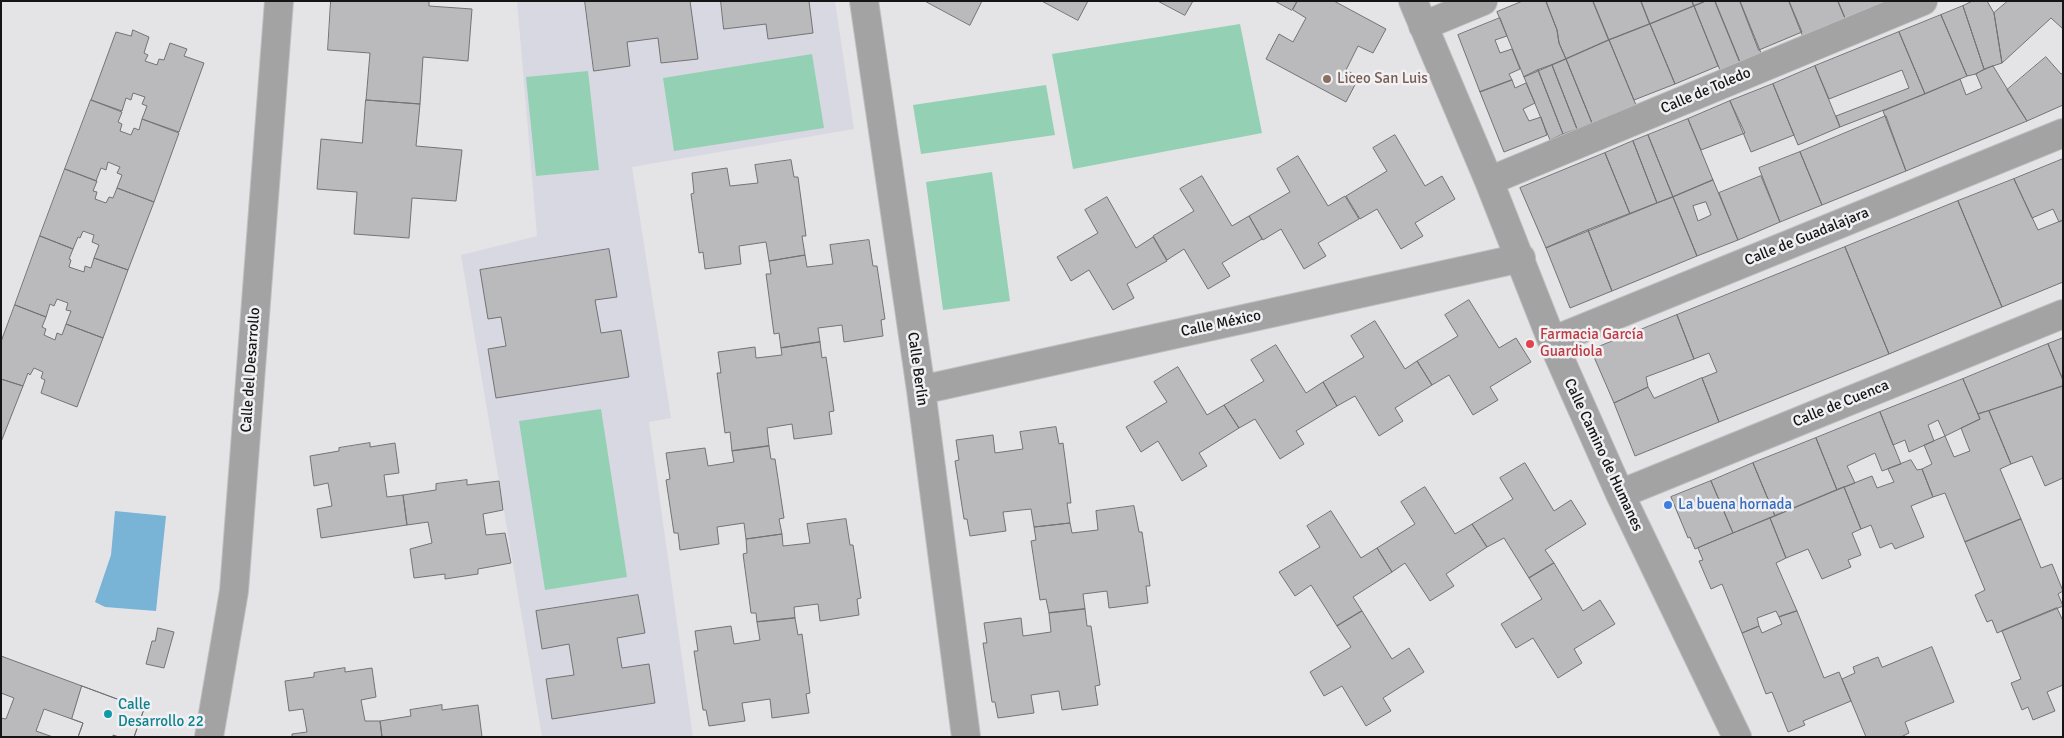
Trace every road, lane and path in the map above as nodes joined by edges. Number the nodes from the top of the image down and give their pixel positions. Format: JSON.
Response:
{"nodes":[{"id":1,"x":279,"y":1,"type":"edge"},
{"id":2,"x":864,"y":1,"type":"edge"},
{"id":3,"x":1483,"y":1,"type":"edge"},
{"id":4,"x":1923,"y":1,"type":"edge"},
{"id":5,"x":1418,"y":13,"type":"edge"},
{"id":6,"x":2063,"y":133,"type":"edge"},
{"id":7,"x":1489,"y":181,"type":"junction"},
{"id":8,"x":1521,"y":258,"type":"junction"},
{"id":9,"x":2063,"y":314,"type":"edge"},
{"id":10,"x":1552,"y":342,"type":"junction"},
{"id":11,"x":920,"y":390,"type":"junction"},
{"id":12,"x":1620,"y":494,"type":"junction"},
{"id":13,"x":209,"y":737,"type":"edge"},
{"id":14,"x":966,"y":737,"type":"edge"},
{"id":15,"x":1737,"y":737,"type":"edge"}],
"edges":[{"from":1,"to":13,"type":"street","name":"Calle del Desarrollo"},
{"from":2,"to":11,"type":"street","name":"Calle Berlín"},
{"from":3,"to":5,"type":"street"},
{"from":4,"to":7,"type":"street","name":"Calle de Toledo"},
{"from":5,"to":7,"type":"street","name":"Calle Camino de Humanes"},
{"from":6,"to":10,"type":"street","name":"Calle de Guadalajara"},
{"from":7,"to":8,"type":"street","name":"Calle Camino de Humanes"},
{"from":8,"to":10,"type":"street","name":"Calle Camino de Humanes"},
{"from":8,"to":11,"type":"street","name":"Calle México"},
{"from":9,"to":12,"type":"street","name":"Calle de Cuenca"},
{"from":10,"to":12,"type":"street","name":"Calle Camino de Humanes"},
{"from":11,"to":14,"type":"street","name":"Calle Berlín"},
{"from":12,"to":15,"type":"street","name":"Calle Camino de Humanes"}]}
